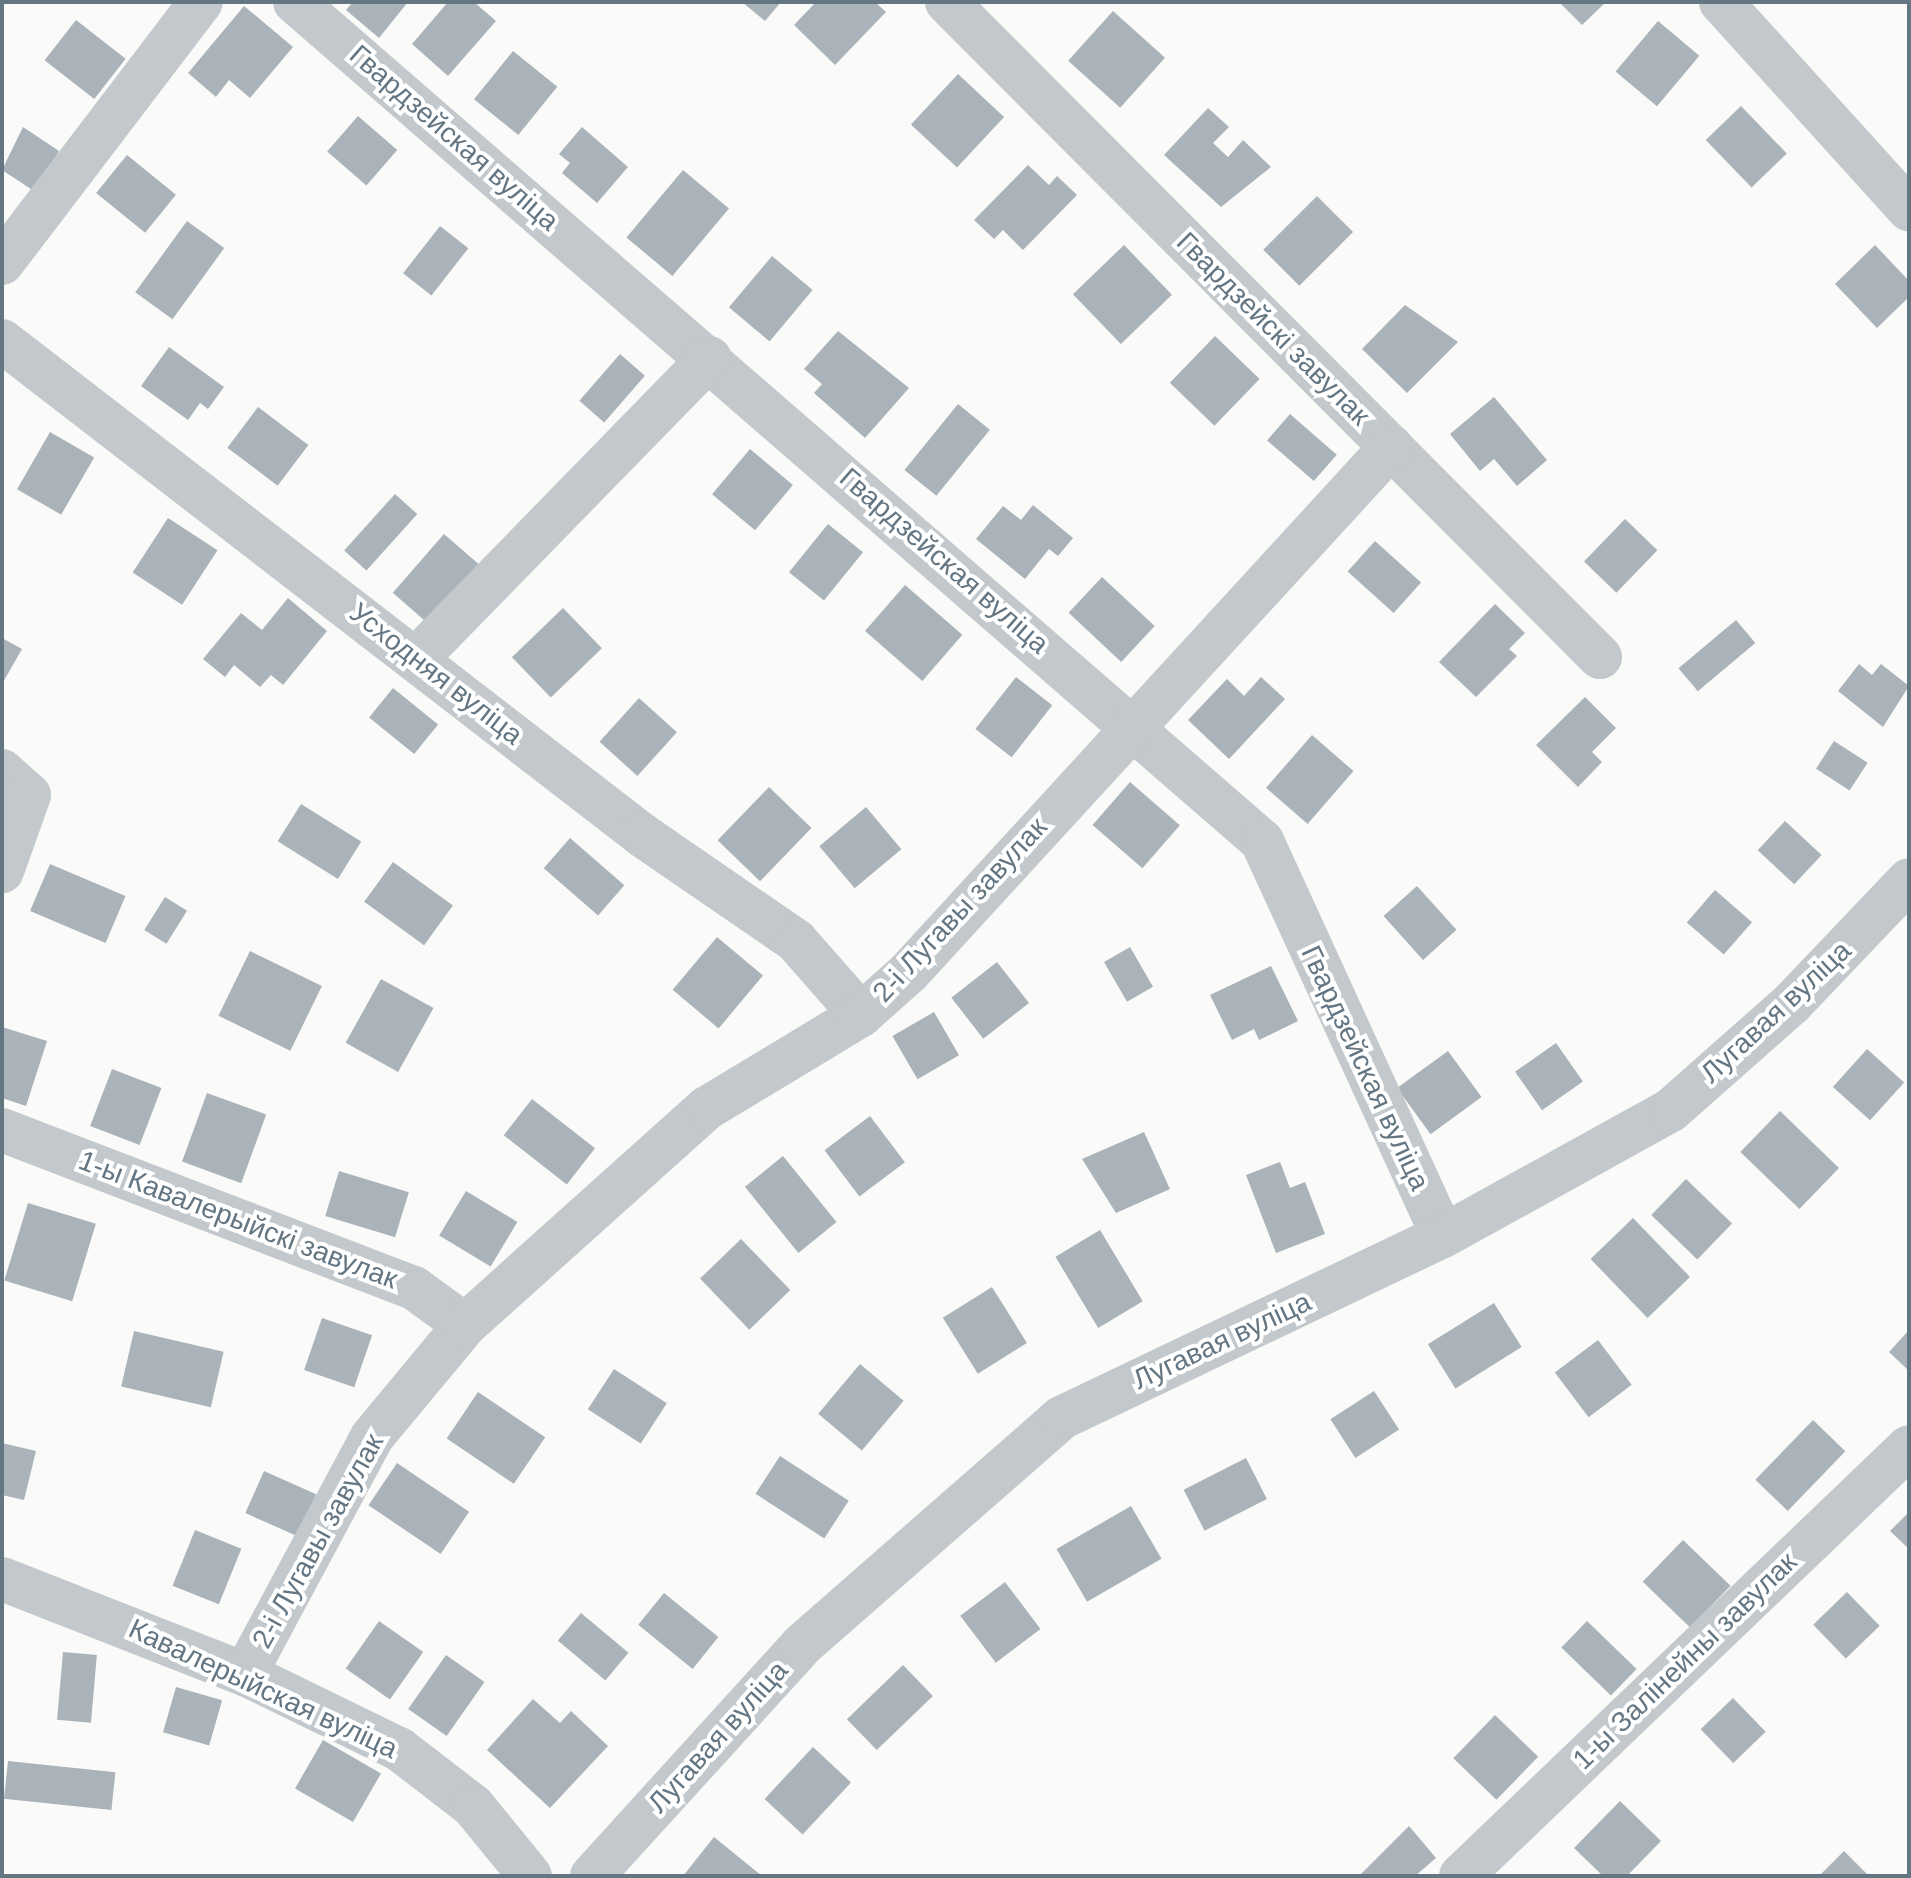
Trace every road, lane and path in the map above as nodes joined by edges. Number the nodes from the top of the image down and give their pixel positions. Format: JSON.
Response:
{"nodes":[{"id":1,"x":201,"y":2,"type":"edge"},
{"id":2,"x":295,"y":2,"type":"edge"},
{"id":3,"x":947,"y":2,"type":"edge"},
{"id":4,"x":1721,"y":2,"type":"edge"},
{"id":5,"x":1909,"y":209,"type":"edge"},
{"id":6,"x":2,"y":263,"type":"edge"},
{"id":7,"x":2,"y":341,"type":"edge"},
{"id":8,"x":710,"y":358,"type":"junction"},
{"id":9,"x":1391,"y":447,"type":"junction"},
{"id":10,"x":1600,"y":657,"type":"dead end"},
{"id":11,"x":417,"y":658,"type":"junction"},
{"id":12,"x":1131,"y":724,"type":"junction"},
{"id":13,"x":2,"y":771,"type":"edge"},
{"id":14,"x":2,"y":871,"type":"edge"},
{"id":15,"x":1909,"y":880,"type":"edge"},
{"id":16,"x":861,"y":1015,"type":"junction"},
{"id":17,"x":2,"y":1130,"type":"edge"},
{"id":18,"x":1443,"y":1236,"type":"junction"},
{"id":19,"x":465,"y":1325,"type":"junction"},
{"id":20,"x":1909,"y":1447,"type":"edge"},
{"id":21,"x":2,"y":1579,"type":"edge"},
{"id":22,"x":245,"y":1674,"type":"junction"},
{"id":23,"x":530,"y":1876,"type":"edge"},
{"id":24,"x":592,"y":1876,"type":"edge"},
{"id":25,"x":1461,"y":1876,"type":"edge"}],
"edges":[{"from":1,"to":6,"type":"street"},
{"from":2,"to":8,"type":"street","name":"Гвардзейская вуліца"},
{"from":3,"to":9,"type":"street","name":"Гвардзейскі завулак"},
{"from":4,"to":5,"type":"street"},
{"from":7,"to":11,"type":"street","name":"Усходняя вуліца"},
{"from":8,"to":11,"type":"street"},
{"from":8,"to":12,"type":"street","name":"Гвардзейская вуліца"},
{"from":9,"to":10,"type":"street","name":"Гвардзейскі завулак"},
{"from":9,"to":12,"type":"street","name":"2-і Лугавы завулак"},
{"from":11,"to":16,"type":"street","name":"Усходняя вуліца"},
{"from":12,"to":16,"type":"street","name":"2-і Лугавы завулак"},
{"from":12,"to":18,"type":"street","name":"Гвардзейская вуліца"},
{"from":13,"to":14,"type":"street"},
{"from":15,"to":18,"type":"street","name":"Лугавая вуліца"},
{"from":16,"to":19,"type":"street","name":"2-і Лугавы завулак"},
{"from":17,"to":19,"type":"street","name":"1-ы Кавалерыйскі завулак"},
{"from":18,"to":24,"type":"street","name":"Лугавая вуліца"},
{"from":19,"to":22,"type":"street","name":"2-і Лугавы завулак"},
{"from":20,"to":25,"type":"street","name":"1-ы Залінейны завулак"},
{"from":21,"to":22,"type":"street","name":"Кавалерыйская вуліца"},
{"from":22,"to":23,"type":"street","name":"Кавалерыйская вуліца"}]}
